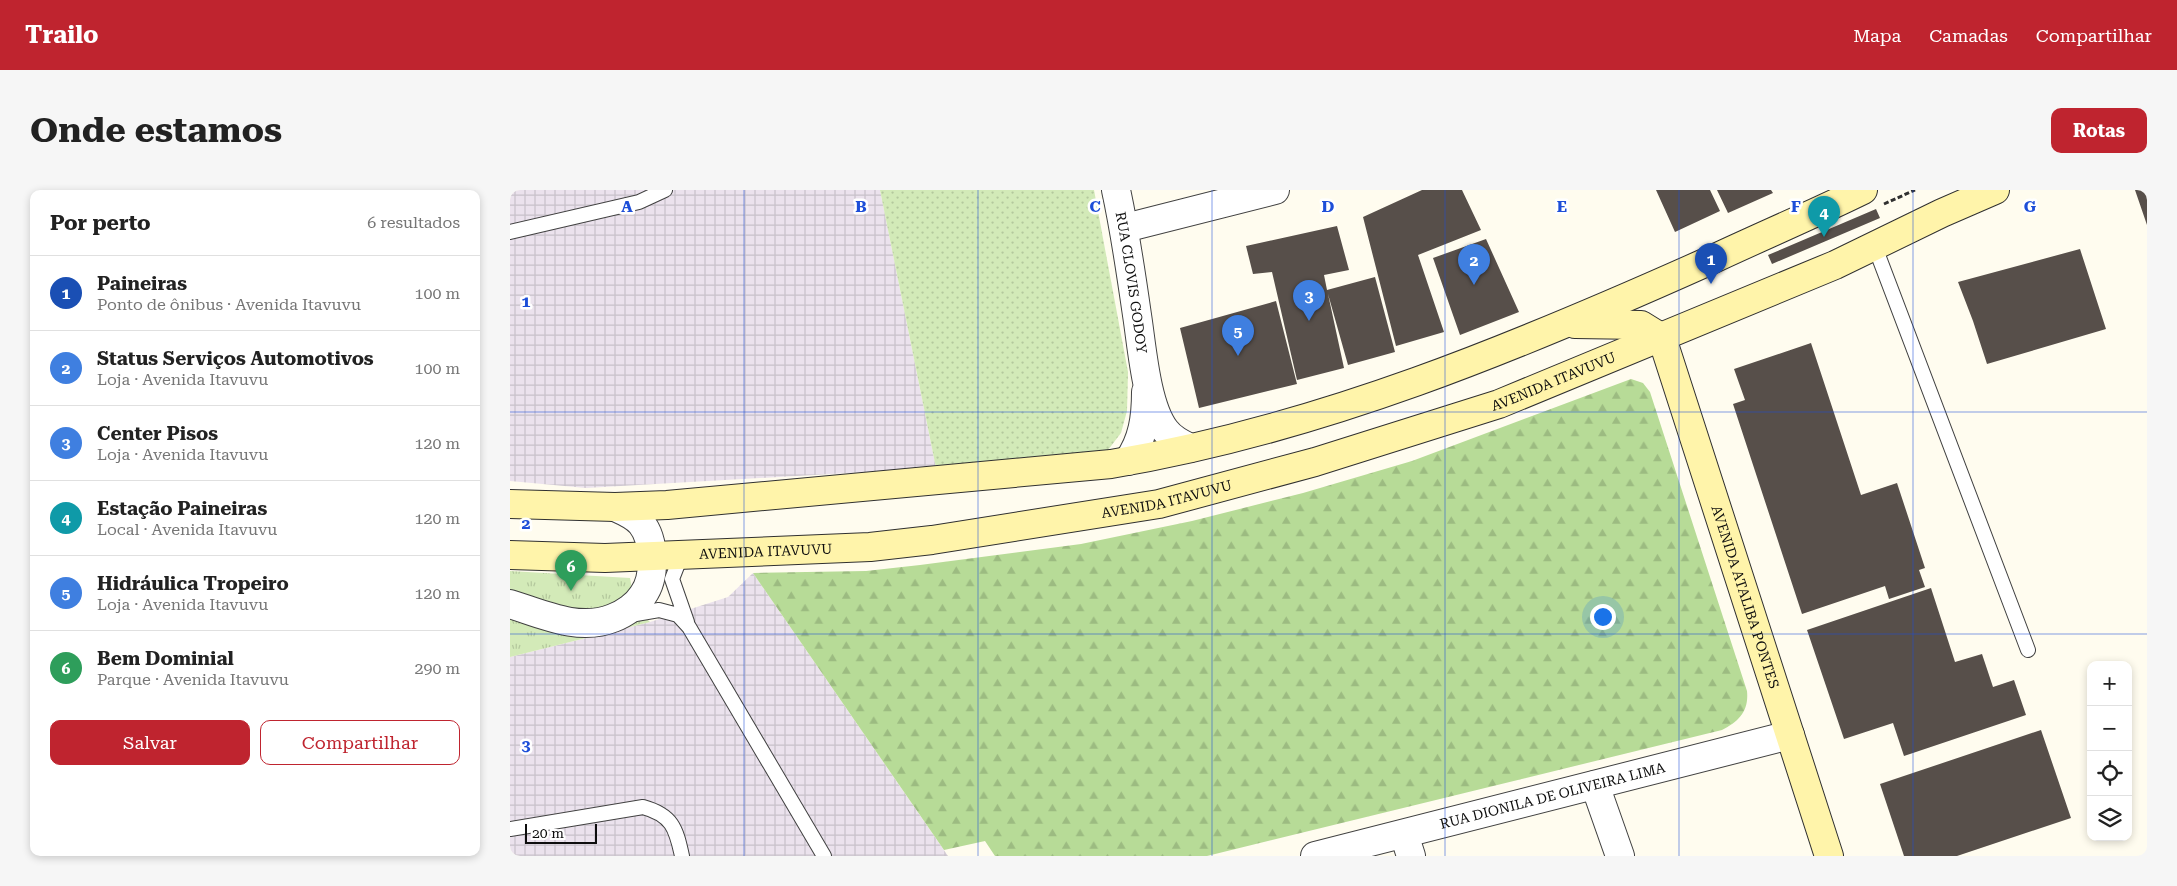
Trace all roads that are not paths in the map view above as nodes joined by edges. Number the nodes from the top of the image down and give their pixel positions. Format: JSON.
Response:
{"nodes":[{"id":1,"x":665,"y":190,"type":"edge"},
{"id":2,"x":1116,"y":190,"type":"edge"},
{"id":3,"x":1275,"y":190,"type":"edge"},
{"id":4,"x":1995,"y":190,"type":"edge"},
{"id":5,"x":1869,"y":199,"type":"edge"},
{"id":6,"x":1125,"y":228,"type":"junction"},
{"id":7,"x":510,"y":232,"type":"edge"},
{"id":8,"x":1875,"y":246,"type":"junction"},
{"id":9,"x":1564,"y":324,"type":"junction"},
{"id":10,"x":1662,"y":338,"type":"junction"},
{"id":11,"x":1146,"y":375,"type":"junction"},
{"id":12,"x":1190,"y":448,"type":"junction"},
{"id":13,"x":1128,"y":461,"type":"junction"},
{"id":14,"x":510,"y":504,"type":"edge"},
{"id":15,"x":615,"y":507,"type":"junction"},
{"id":16,"x":510,"y":555,"type":"edge"},
{"id":17,"x":651,"y":556,"type":"junction"},
{"id":18,"x":681,"y":556,"type":"junction"},
{"id":19,"x":510,"y":604,"type":"edge"},
{"id":20,"x":614,"y":618,"type":"junction"},
{"id":21,"x":689,"y":627,"type":"junction"},
{"id":22,"x":2028,"y":650,"type":"dead end"},
{"id":23,"x":1790,"y":735,"type":"junction"},
{"id":24,"x":1595,"y":785,"type":"junction"},
{"id":25,"x":510,"y":830,"type":"edge"},
{"id":26,"x":1407,"y":845,"type":"edge"},
{"id":27,"x":682,"y":856,"type":"edge"},
{"id":28,"x":824,"y":856,"type":"edge"},
{"id":29,"x":1315,"y":856,"type":"edge"},
{"id":30,"x":1620,"y":856,"type":"edge"},
{"id":31,"x":1829,"y":856,"type":"edge"}],
"edges":[{"from":1,"to":7,"type":"lane"},
{"from":2,"to":6,"type":"street","name":"RUA CLOVIS GODOY"},
{"from":3,"to":6,"type":"street"},
{"from":4,"to":8,"type":"main road","name":"AVENIDA ITAVUVU"},
{"from":5,"to":9,"type":"main road"},
{"from":6,"to":11,"type":"street","name":"RUA CLOVIS GODOY"},
{"from":8,"to":10,"type":"main road","name":"AVENIDA ITAVUVU"},
{"from":8,"to":22,"type":"lane"},
{"from":9,"to":10,"type":"main road"},
{"from":9,"to":12,"type":"main road"},
{"from":10,"to":18,"type":"main road","name":"AVENIDA ITAVUVU"},
{"from":10,"to":23,"type":"main road","name":"AVENIDA ATALIBA PONTES"},
{"from":11,"to":12,"type":"street","name":"RUA CLOVIS GODOY"},
{"from":11,"to":13,"type":"street","name":"RUA CLOVIS GODOY"},
{"from":12,"to":13,"type":"main road"},
{"from":13,"to":15,"type":"main road"},
{"from":14,"to":15,"type":"main road"},
{"from":15,"to":17,"type":"street"},
{"from":16,"to":17,"type":"main road","name":"AVENIDA ITAVUVU"},
{"from":17,"to":18,"type":"main road","name":"AVENIDA ITAVUVU"},
{"from":17,"to":20,"type":"street"},
{"from":18,"to":21,"type":"lane"},
{"from":19,"to":20,"type":"street"},
{"from":20,"to":21,"type":"lane"},
{"from":21,"to":28,"type":"lane"},
{"from":23,"to":24,"type":"street","name":"RUA DIONILA DE OLIVEIRA LIMA"},
{"from":23,"to":31,"type":"main road","name":"AVENIDA ATALIBA PONTES"},
{"from":24,"to":26,"type":"street","name":"RUA DIONILA DE OLIVEIRA LIMA"},
{"from":24,"to":30,"type":"street"},
{"from":25,"to":27,"type":"lane"},
{"from":26,"to":29,"type":"street","name":"RUA DIONILA DE OLIVEIRA LIMA"}]}
